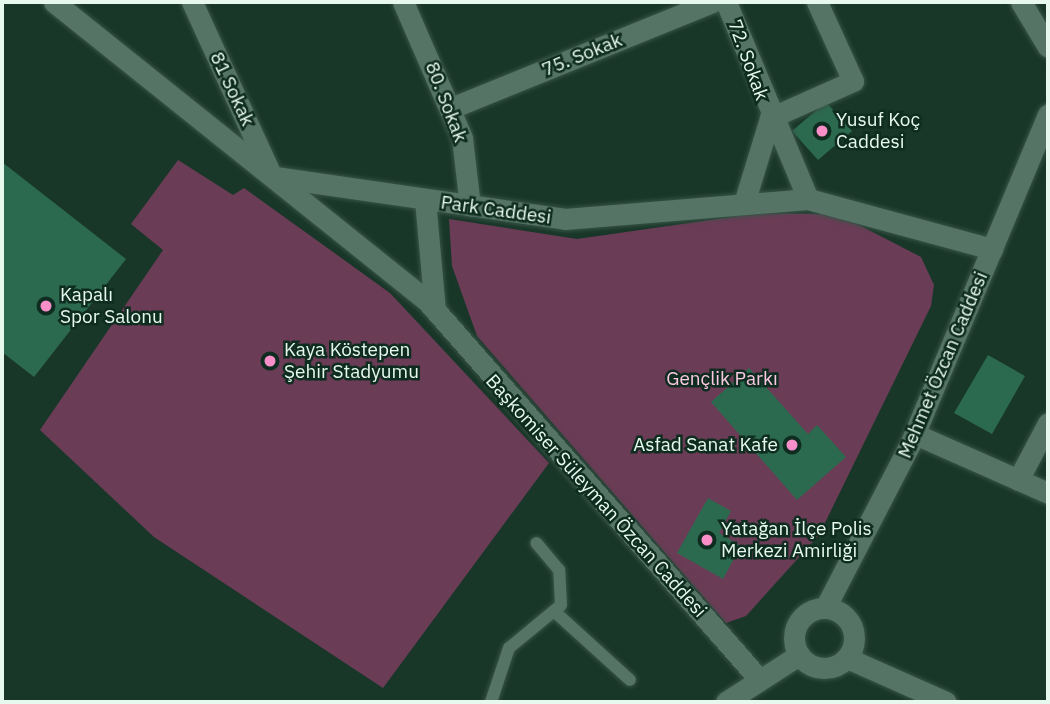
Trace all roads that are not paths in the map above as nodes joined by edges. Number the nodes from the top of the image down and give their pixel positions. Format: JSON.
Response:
{"nodes":[{"id":1,"x":54,"y":2,"type":"edge"},
{"id":2,"x":192,"y":2,"type":"edge"},
{"id":3,"x":403,"y":2,"type":"edge"},
{"id":4,"x":712,"y":2,"type":"edge"},
{"id":5,"x":726,"y":2,"type":"edge"},
{"id":6,"x":817,"y":2,"type":"edge"},
{"id":7,"x":1021,"y":2,"type":"edge"},
{"id":8,"x":1048,"y":47,"type":"edge"},
{"id":9,"x":451,"y":108,"type":"junction"},
{"id":10,"x":1048,"y":114,"type":"edge"},
{"id":11,"x":770,"y":118,"type":"junction"},
{"id":12,"x":273,"y":177,"type":"junction"},
{"id":13,"x":808,"y":199,"type":"junction"},
{"id":14,"x":425,"y":200,"type":"junction"},
{"id":15,"x":745,"y":200,"type":"junction"},
{"id":16,"x":470,"y":206,"type":"junction"},
{"id":17,"x":992,"y":250,"type":"junction"},
{"id":18,"x":435,"y":310,"type":"junction"},
{"id":19,"x":1048,"y":423,"type":"edge"},
{"id":20,"x":915,"y":434,"type":"junction"},
{"id":21,"x":1018,"y":480,"type":"junction"},
{"id":22,"x":1048,"y":494,"type":"edge"},
{"id":23,"x":536,"y":543,"type":"dead end"},
{"id":24,"x":825,"y":608,"type":"junction"},
{"id":25,"x":555,"y":612,"type":"junction"},
{"id":26,"x":799,"y":655,"type":"junction"},
{"id":27,"x":847,"y":658,"type":"junction"},
{"id":28,"x":630,"y":680,"type":"dead end"},
{"id":29,"x":760,"y":680,"type":"junction"},
{"id":30,"x":491,"y":702,"type":"edge"},
{"id":31,"x":726,"y":702,"type":"edge"},
{"id":32,"x":946,"y":702,"type":"edge"}],
"edges":[{"from":1,"to":12,"type":"street","name":"Park Caddesi"},
{"from":2,"to":12,"type":"street","name":"81 Sokak"},
{"from":3,"to":9,"type":"street","name":"80. Sokak"},
{"from":4,"to":9,"type":"street","name":"75. Sokak"},
{"from":5,"to":11,"type":"street","name":"72. Sokak"},
{"from":6,"to":11,"type":"street"},
{"from":7,"to":8,"type":"street"},
{"from":9,"to":16,"type":"street","name":"80. Sokak"},
{"from":10,"to":17,"type":"street","name":"Mehmet Özcan Caddesi"},
{"from":11,"to":13,"type":"street","name":"72. Sokak"},
{"from":11,"to":15,"type":"street","name":"72. Sokak"},
{"from":12,"to":14,"type":"street","name":"Park Caddesi"},
{"from":12,"to":18,"type":"street","name":"Başkomiser Süleyman Özcan Caddesi"},
{"from":13,"to":15,"type":"street","name":"Park Caddesi"},
{"from":13,"to":17,"type":"street","name":"Park Caddesi"},
{"from":14,"to":16,"type":"street","name":"Park Caddesi"},
{"from":14,"to":18,"type":"street"},
{"from":15,"to":16,"type":"street","name":"Park Caddesi"},
{"from":17,"to":20,"type":"street","name":"Mehmet Özcan Caddesi"},
{"from":18,"to":29,"type":"street","name":"Başkomiser Süleyman Özcan Caddesi"},
{"from":19,"to":21,"type":"street"},
{"from":20,"to":21,"type":"street"},
{"from":20,"to":24,"type":"street","name":"Mehmet Özcan Caddesi"},
{"from":21,"to":22,"type":"street"},
{"from":23,"to":25,"type":"lane"},
{"from":24,"to":26,"type":"street","name":"Mehmet Özcan Caddesi"},
{"from":24,"to":27,"type":"street"},
{"from":25,"to":28,"type":"lane"},
{"from":25,"to":30,"type":"lane"},
{"from":26,"to":27,"type":"street"},
{"from":26,"to":29,"type":"street"},
{"from":27,"to":32,"type":"street"},
{"from":29,"to":31,"type":"street"}]}
